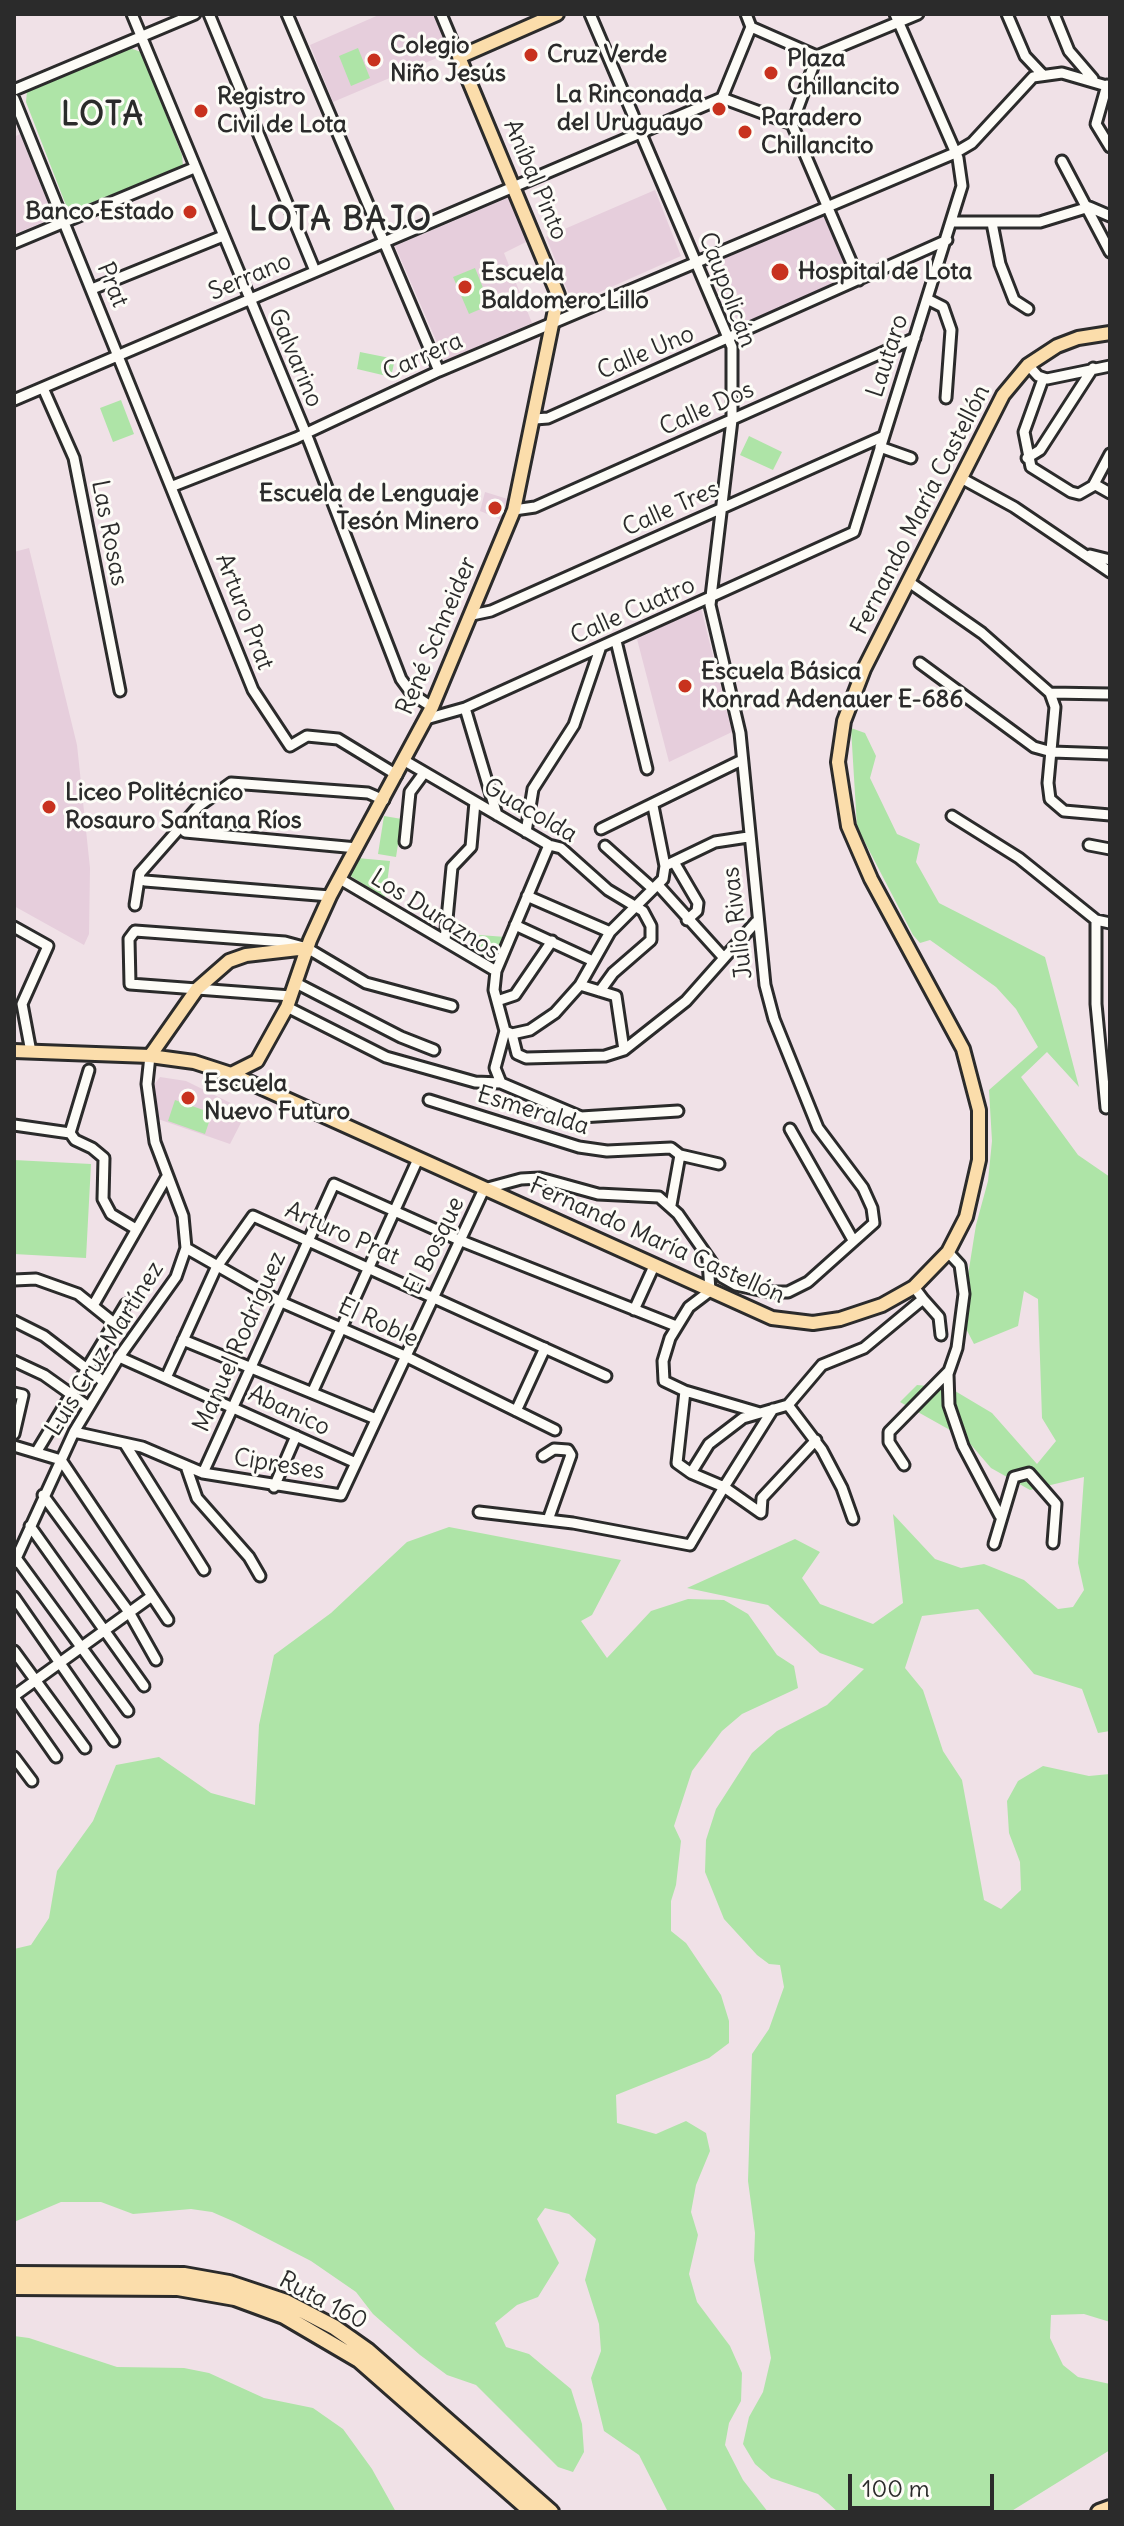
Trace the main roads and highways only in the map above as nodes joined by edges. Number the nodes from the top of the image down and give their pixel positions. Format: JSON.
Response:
{"nodes":[{"id":1,"x":557,"y":14,"type":"edge"},
{"id":2,"x":555,"y":322,"type":"joint"},
{"id":3,"x":1110,"y":333,"type":"edge"},
{"id":4,"x":307,"y":948,"type":"junction"},
{"id":5,"x":14,"y":1051,"type":"edge"},
{"id":6,"x":150,"y":1056,"type":"junction"},
{"id":7,"x":257,"y":1061,"type":"junction"},
{"id":8,"x":231,"y":1074,"type":"junction"},
{"id":9,"x":265,"y":1088,"type":"junction"},
{"id":10,"x":14,"y":2274,"type":"edge"},
{"id":11,"x":14,"y":2287,"type":"edge"},
{"id":12,"x":1110,"y":2508,"type":"edge"},
{"id":13,"x":532,"y":2512,"type":"edge"},
{"id":14,"x":551,"y":2512,"type":"edge"},
{"id":15,"x":1099,"y":2512,"type":"edge"}],
"edges":[{"from":1,"to":2,"type":"main road","name":"Aníbal Pinto"},
{"from":2,"to":4,"type":"main road","name":"René Schneider"},
{"from":3,"to":9,"type":"main road","name":"Fernando María Castellón"},
{"from":4,"to":6,"type":"main road"},
{"from":4,"to":7,"type":"main road","name":"René Schneider"},
{"from":5,"to":6,"type":"main road","name":"Fernando María Castellón"},
{"from":6,"to":8,"type":"main road","name":"Fernando María Castellón"},
{"from":7,"to":8,"type":"main road"},
{"from":7,"to":9,"type":"main road"},
{"from":8,"to":9,"type":"main road","name":"Fernando María Castellón"},
{"from":10,"to":14,"type":"highway","name":"Ruta 160"},
{"from":11,"to":13,"type":"highway","name":"Ruta 160"},
{"from":12,"to":15,"type":"highway"}]}
